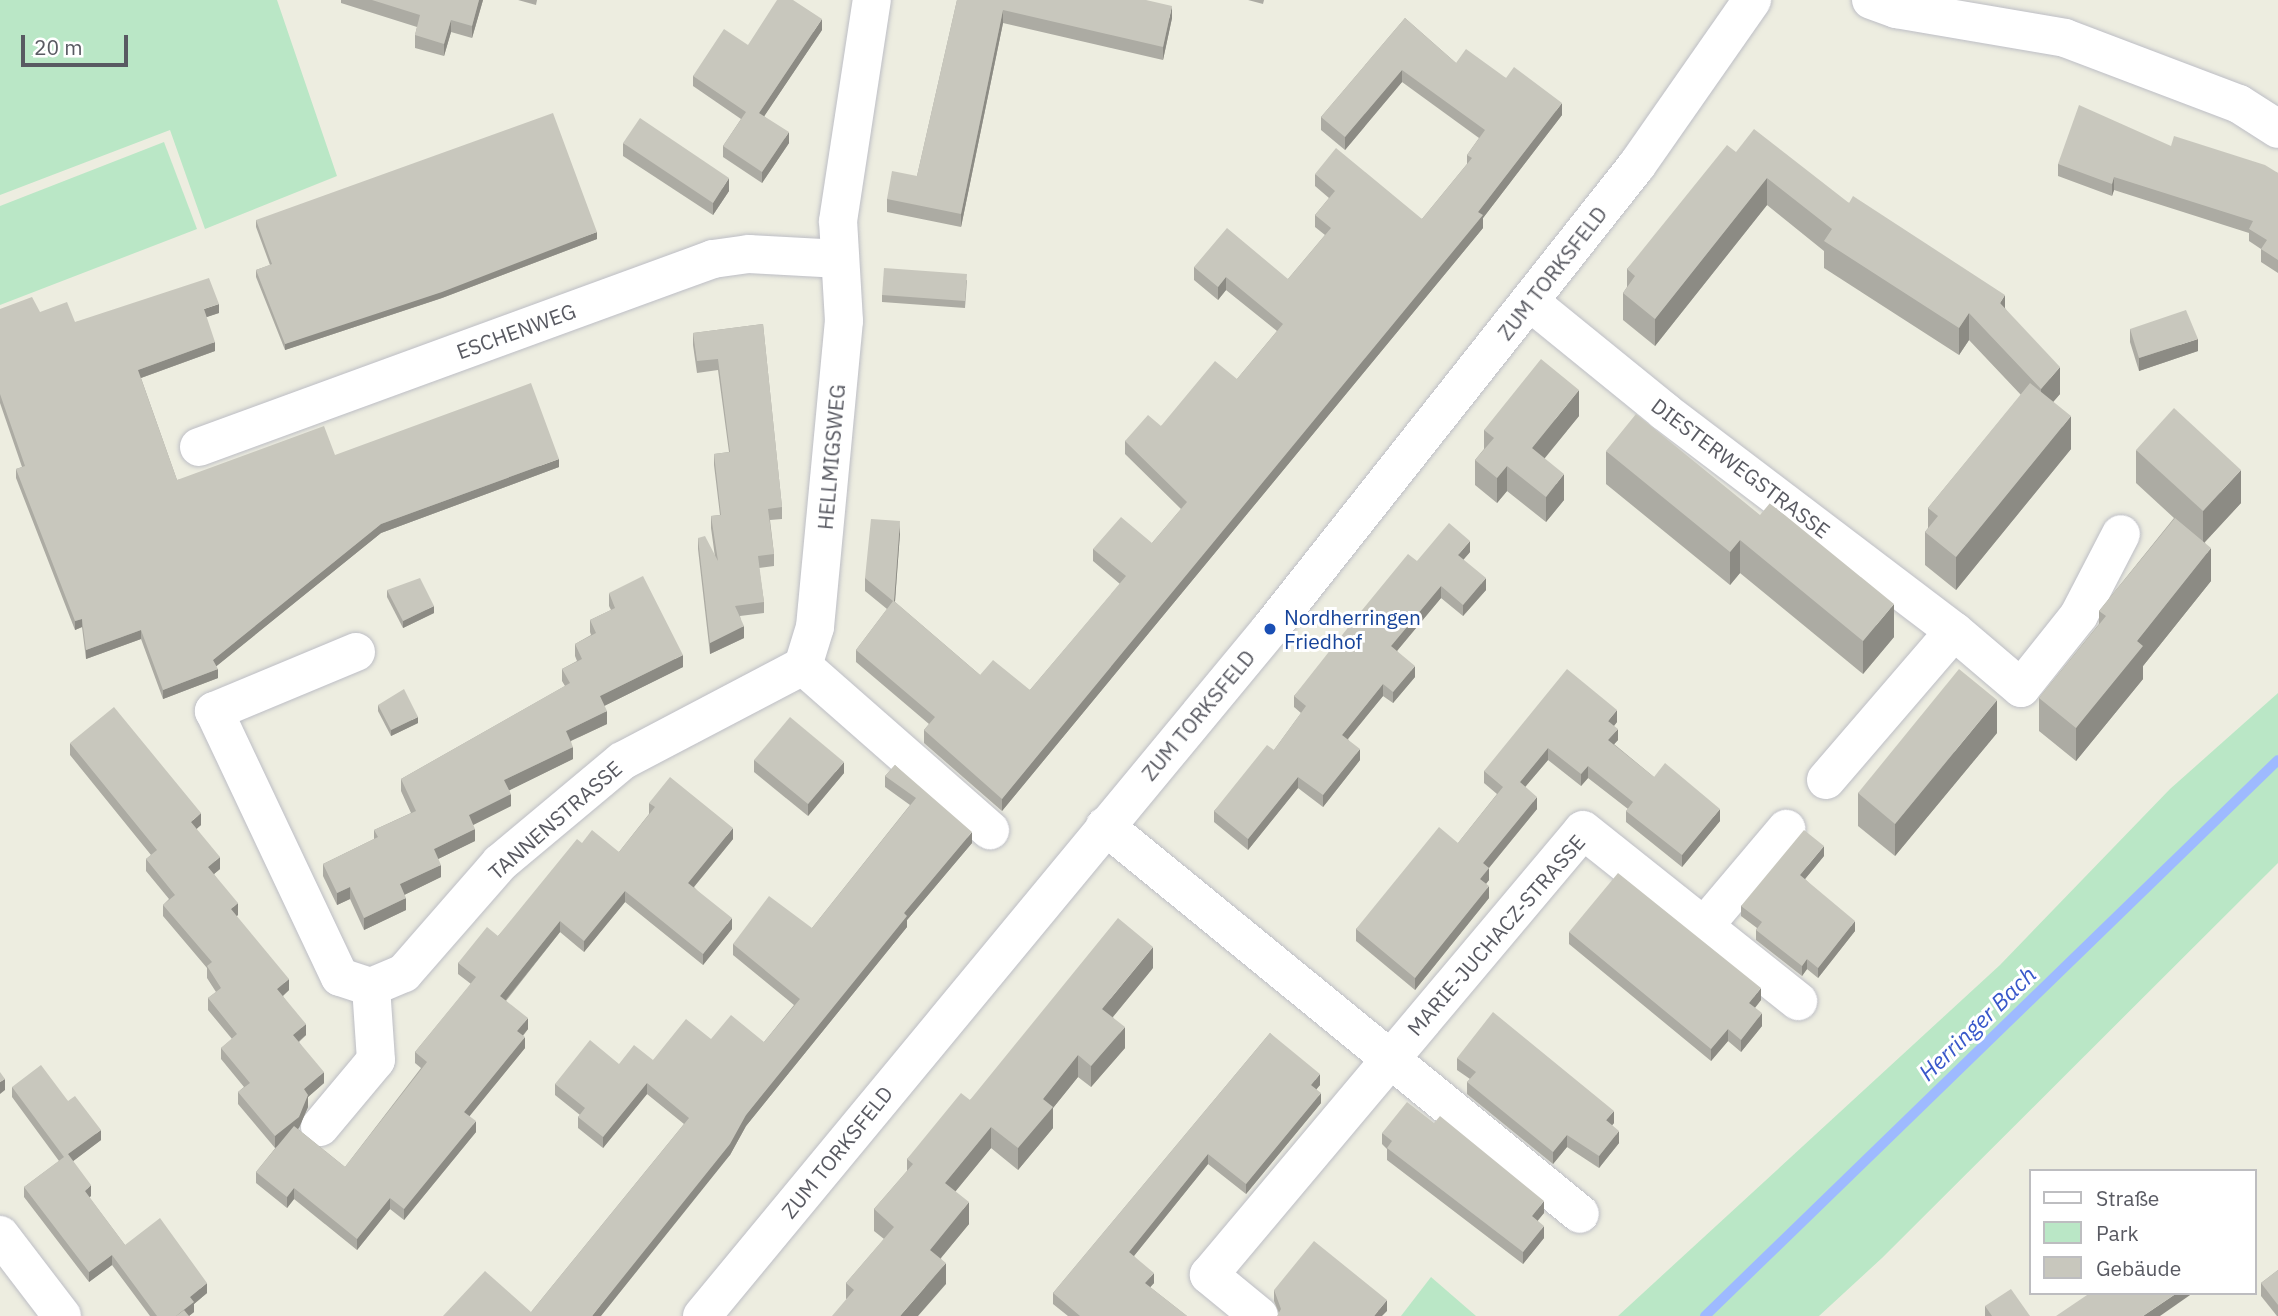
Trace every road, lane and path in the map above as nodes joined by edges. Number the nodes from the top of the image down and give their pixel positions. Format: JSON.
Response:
{"nodes":[{"id":1,"x":872,"y":0,"type":"edge"},
{"id":2,"x":1752,"y":0,"type":"edge"},
{"id":3,"x":1871,"y":0,"type":"edge"},
{"id":4,"x":2278,"y":129,"type":"edge"},
{"id":5,"x":840,"y":259,"type":"junction"},
{"id":6,"x":1530,"y":302,"type":"junction"},
{"id":7,"x":199,"y":447,"type":"dead end"},
{"id":8,"x":2121,"y":534,"type":"dead end"},
{"id":9,"x":1954,"y":631,"type":"junction"},
{"id":10,"x":356,"y":652,"type":"dead end"},
{"id":11,"x":803,"y":666,"type":"junction"},
{"id":12,"x":1826,"y":779,"type":"dead end"},
{"id":13,"x":1105,"y":826,"type":"junction"},
{"id":14,"x":990,"y":830,"type":"dead end"},
{"id":15,"x":1786,"y":830,"type":"dead end"},
{"id":16,"x":1705,"y":925,"type":"junction"},
{"id":17,"x":371,"y":987,"type":"junction"},
{"id":18,"x":1798,"y":1001,"type":"dead end"},
{"id":19,"x":1389,"y":1058,"type":"junction"},
{"id":20,"x":320,"y":1127,"type":"dead end"},
{"id":21,"x":1580,"y":1214,"type":"dead end"},
{"id":22,"x":0,"y":1235,"type":"edge"},
{"id":23,"x":62,"y":1316,"type":"edge"},
{"id":24,"x":702,"y":1316,"type":"edge"},
{"id":25,"x":1259,"y":1316,"type":"edge"}],
"edges":[{"from":1,"to":5,"type":"street","name":"HELLMIGSWEG"},
{"from":2,"to":6,"type":"street","name":"ZUM TORKSFELD"},
{"from":3,"to":4,"type":"street"},
{"from":5,"to":7,"type":"street","name":"ESCHENWEG"},
{"from":5,"to":11,"type":"street","name":"HELLMIGSWEG"},
{"from":6,"to":9,"type":"street","name":"DIESTERWEGSTRASSE"},
{"from":6,"to":13,"type":"street","name":"ZUM TORKSFELD"},
{"from":8,"to":9,"type":"street","name":"DIESTERWEGSTRASSE"},
{"from":9,"to":12,"type":"street"},
{"from":10,"to":17,"type":"street"},
{"from":11,"to":14,"type":"street"},
{"from":11,"to":17,"type":"street","name":"TANNENSTRASSE"},
{"from":13,"to":19,"type":"street"},
{"from":13,"to":24,"type":"street","name":"ZUM TORKSFELD"},
{"from":15,"to":16,"type":"street"},
{"from":16,"to":18,"type":"street","name":"MARIE-JUCHACZ-STRASSE"},
{"from":16,"to":19,"type":"street","name":"MARIE-JUCHACZ-STRASSE"},
{"from":17,"to":20,"type":"street"},
{"from":19,"to":21,"type":"street"},
{"from":19,"to":25,"type":"street","name":"MARIE-JUCHACZ-STRASSE"},
{"from":22,"to":23,"type":"street"}]}
